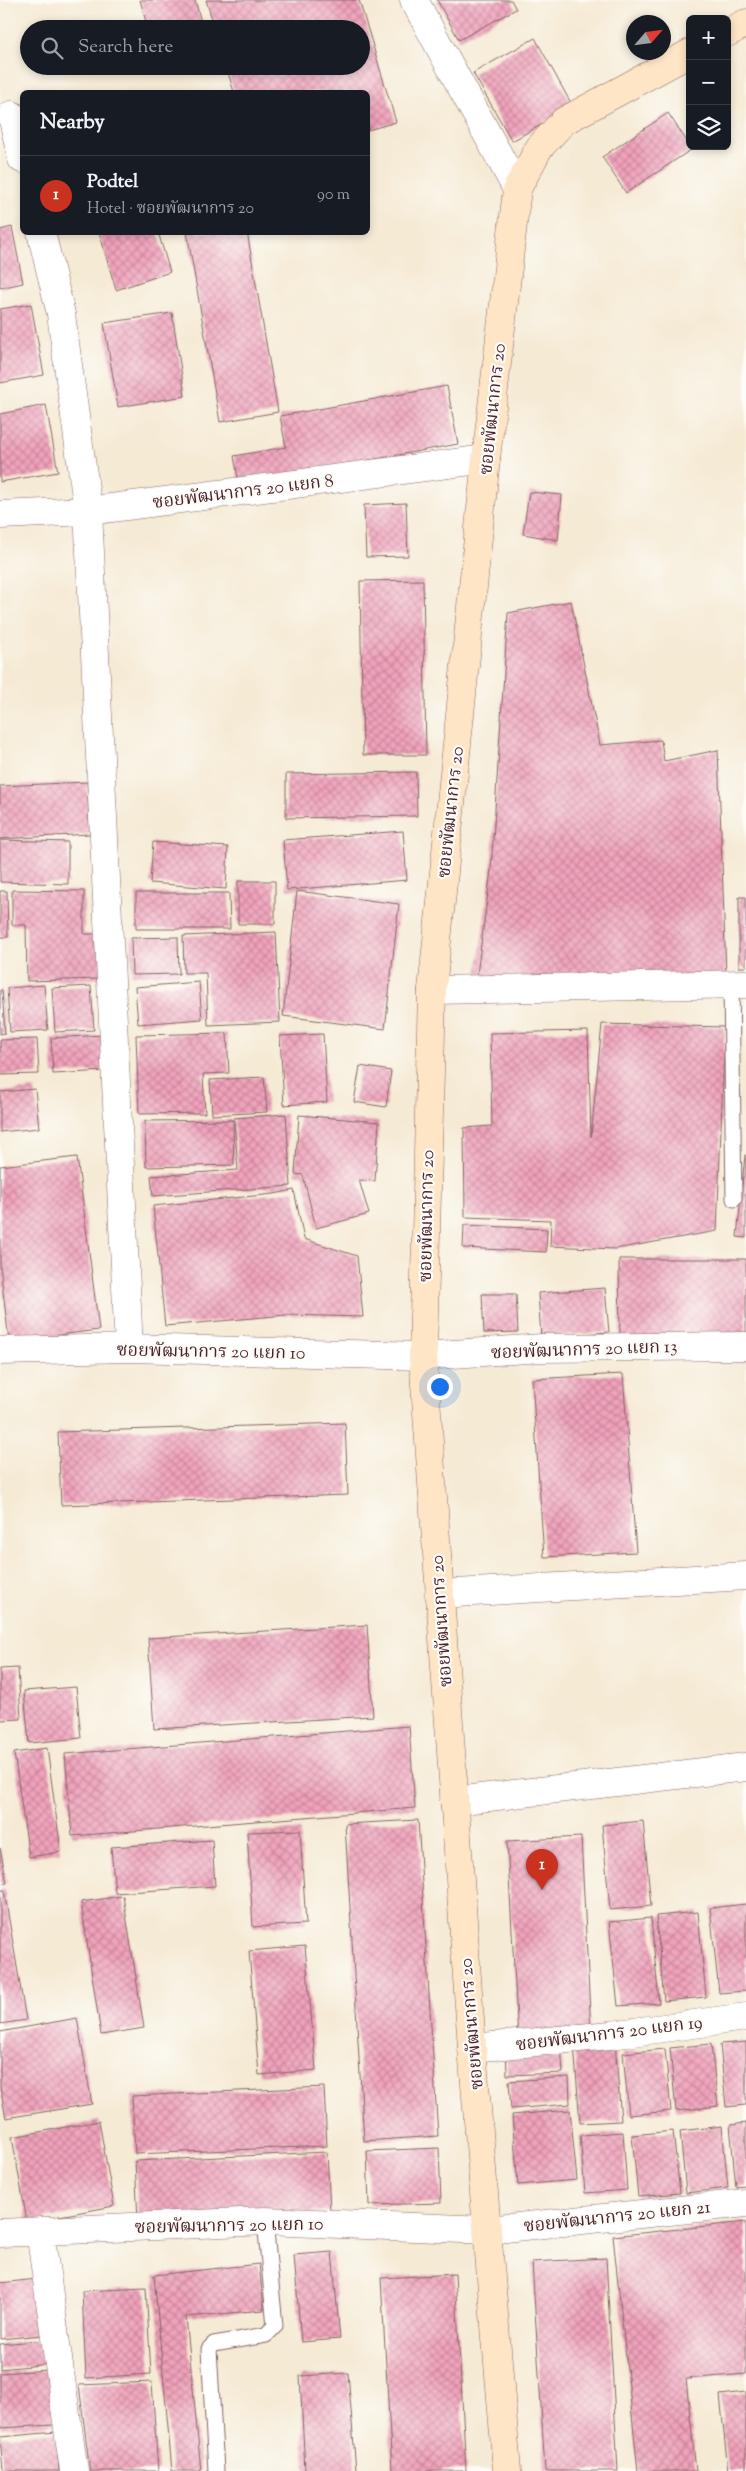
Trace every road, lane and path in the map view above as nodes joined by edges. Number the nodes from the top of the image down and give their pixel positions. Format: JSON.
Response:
{"nodes":[{"id":1,"x":414,"y":0,"type":"edge"},
{"id":2,"x":746,"y":23,"type":"edge"},
{"id":3,"x":731,"y":31,"type":"edge"},
{"id":4,"x":686,"y":55,"type":"edge"},
{"id":5,"x":12,"y":115,"type":"dead end"},
{"id":6,"x":20,"y":150,"type":"edge"},
{"id":7,"x":517,"y":189,"type":"junction"},
{"id":8,"x":42,"y":235,"type":"edge"},
{"id":9,"x":486,"y":460,"type":"junction"},
{"id":10,"x":88,"y":511,"type":"junction"},
{"id":11,"x":0,"y":516,"type":"edge"},
{"id":12,"x":739,"y":984,"type":"edge"},
{"id":13,"x":432,"y":990,"type":"junction"},
{"id":14,"x":734,"y":1199,"type":"dead end"},
{"id":15,"x":746,"y":1346,"type":"edge"},
{"id":16,"x":129,"y":1348,"type":"junction"},
{"id":17,"x":0,"y":1351,"type":"edge"},
{"id":18,"x":423,"y":1356,"type":"junction"},
{"id":19,"x":746,"y":1576,"type":"edge"},
{"id":20,"x":439,"y":1594,"type":"junction"},
{"id":21,"x":746,"y":1767,"type":"edge"},
{"id":22,"x":454,"y":1801,"type":"junction"},
{"id":23,"x":746,"y":2017,"type":"edge"},
{"id":24,"x":472,"y":2048,"type":"junction"},
{"id":25,"x":746,"y":2203,"type":"edge"},
{"id":26,"x":265,"y":2221,"type":"junction"},
{"id":27,"x":488,"y":2230,"type":"junction"},
{"id":28,"x":40,"y":2231,"type":"junction"},
{"id":29,"x":0,"y":2233,"type":"edge"},
{"id":30,"x":74,"y":2471,"type":"edge"},
{"id":31,"x":216,"y":2471,"type":"edge"},
{"id":32,"x":507,"y":2471,"type":"edge"}],
"edges":[{"from":1,"to":7,"type":"street"},
{"from":2,"to":3,"type":"street"},
{"from":4,"to":7,"type":"street","name":"ซอยพัฒนาการ 20"},
{"from":5,"to":6,"type":"street"},
{"from":7,"to":9,"type":"street","name":"ซอยพัฒนาการ 20"},
{"from":8,"to":10,"type":"street"},
{"from":9,"to":10,"type":"street","name":"ซอยพัฒนาการ 20 แยก 8"},
{"from":9,"to":13,"type":"street","name":"ซอยพัฒนาการ 20"},
{"from":10,"to":11,"type":"street","name":"ซอยพัฒนาการ 20 แยก 8"},
{"from":10,"to":16,"type":"street"},
{"from":12,"to":13,"type":"street"},
{"from":12,"to":14,"type":"lane"},
{"from":13,"to":18,"type":"street","name":"ซอยพัฒนาการ 20"},
{"from":15,"to":18,"type":"street","name":"ซอยพัฒนาการ 20 แยก 13"},
{"from":16,"to":17,"type":"street","name":"ซอยพัฒนาการ 20 แยก 10"},
{"from":16,"to":18,"type":"street","name":"ซอยพัฒนาการ 20 แยก 10"},
{"from":18,"to":20,"type":"street","name":"ซอยพัฒนาการ 20"},
{"from":19,"to":20,"type":"street"},
{"from":20,"to":22,"type":"street","name":"ซอยพัฒนาการ 20"},
{"from":21,"to":22,"type":"street"},
{"from":22,"to":24,"type":"street","name":"ซอยพัฒนาการ 20"},
{"from":23,"to":24,"type":"street","name":"ซอยพัฒนาการ 20 แยก 19"},
{"from":24,"to":27,"type":"street","name":"ซอยพัฒนาการ 20"},
{"from":25,"to":27,"type":"street","name":"ซอยพัฒนาการ 20 แยก 21"},
{"from":26,"to":27,"type":"street","name":"ซอยพัฒนาการ 20 แยก 10"},
{"from":26,"to":28,"type":"street","name":"ซอยพัฒนาการ 20 แยก 10"},
{"from":26,"to":31,"type":"lane"},
{"from":27,"to":32,"type":"street","name":"ซอยพัฒนาการ 20"},
{"from":28,"to":29,"type":"street","name":"ซอยพัฒนาการ 20 แยก 10"},
{"from":28,"to":30,"type":"street"}]}
